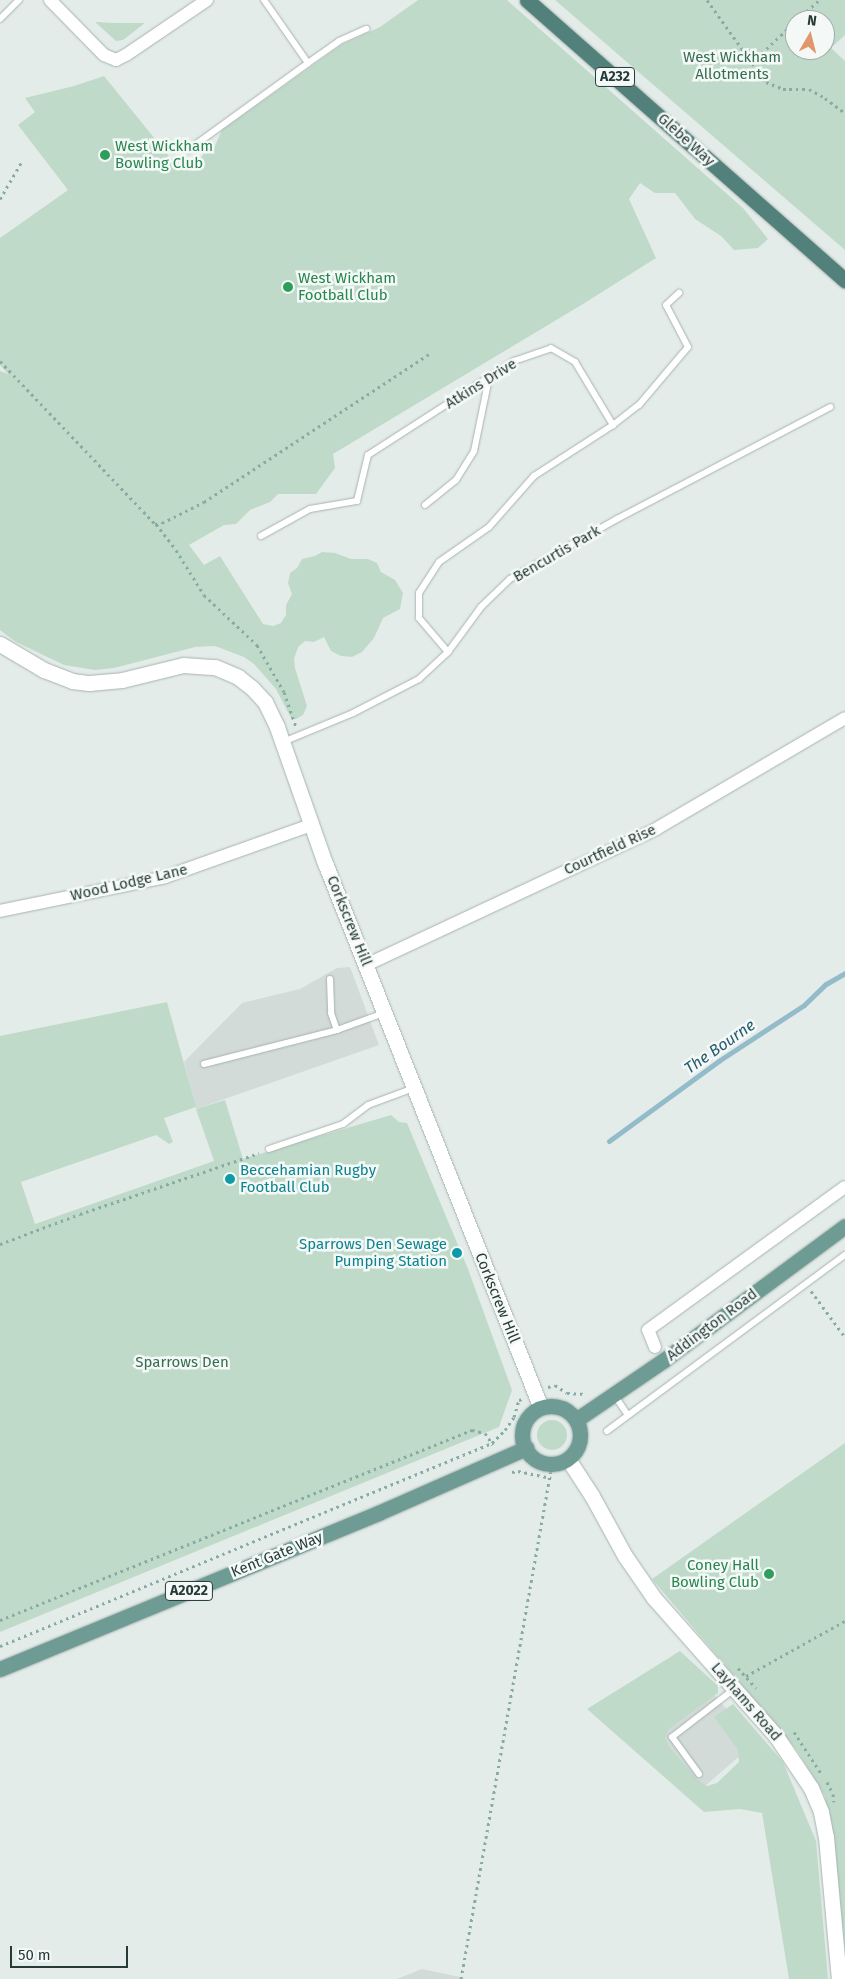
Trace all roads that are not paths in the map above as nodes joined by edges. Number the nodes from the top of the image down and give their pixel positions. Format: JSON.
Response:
{"nodes":[{"id":1,"x":19,"y":0,"type":"edge"},
{"id":2,"x":50,"y":0,"type":"edge"},
{"id":3,"x":207,"y":0,"type":"edge"},
{"id":4,"x":264,"y":0,"type":"edge"},
{"id":5,"x":527,"y":0,"type":"edge"},
{"id":6,"x":0,"y":19,"type":"edge"},
{"id":7,"x":366,"y":29,"type":"dead end"},
{"id":8,"x":308,"y":63,"type":"junction"},
{"id":9,"x":188,"y":150,"type":"dead end"},
{"id":10,"x":845,"y":280,"type":"edge"},
{"id":11,"x":679,"y":293,"type":"dead end"},
{"id":12,"x":489,"y":378,"type":"junction"},
{"id":13,"x":830,"y":407,"type":"dead end"},
{"id":14,"x":613,"y":425,"type":"junction"},
{"id":15,"x":425,"y":505,"type":"dead end"},
{"id":16,"x":261,"y":536,"type":"dead end"},
{"id":17,"x":0,"y":644,"type":"edge"},
{"id":18,"x":448,"y":652,"type":"junction"},
{"id":19,"x":845,"y":718,"type":"edge"},
{"id":20,"x":282,"y":742,"type":"junction"},
{"id":21,"x":311,"y":825,"type":"junction"},
{"id":22,"x":0,"y":910,"type":"edge"},
{"id":23,"x":366,"y":965,"type":"junction"},
{"id":24,"x":330,"y":979,"type":"dead end"},
{"id":25,"x":386,"y":1013,"type":"junction"},
{"id":26,"x":337,"y":1030,"type":"junction"},
{"id":27,"x":204,"y":1064,"type":"dead end"},
{"id":28,"x":415,"y":1088,"type":"junction"},
{"id":29,"x":269,"y":1149,"type":"road end"},
{"id":30,"x":845,"y":1187,"type":"edge"},
{"id":31,"x":845,"y":1226,"type":"edge"},
{"id":32,"x":845,"y":1255,"type":"edge"},
{"id":33,"x":655,"y":1347,"type":"joint"},
{"id":34,"x":664,"y":1360,"type":"junction"},
{"id":35,"x":616,"y":1396,"type":"junction"},
{"id":36,"x":541,"y":1408,"type":"junction"},
{"id":37,"x":628,"y":1415,"type":"junction"},
{"id":38,"x":576,"y":1420,"type":"junction"},
{"id":39,"x":608,"y":1431,"type":"dead end"},
{"id":40,"x":526,"y":1448,"type":"junction"},
{"id":41,"x":568,"y":1459,"type":"junction"},
{"id":42,"x":0,"y":1669,"type":"edge"},
{"id":43,"x":735,"y":1688,"type":"junction"},
{"id":44,"x":699,"y":1774,"type":"dead end"},
{"id":45,"x":839,"y":1979,"type":"edge"}],
"edges":[{"from":1,"to":6,"type":"lane"},
{"from":2,"to":3,"type":"street"},
{"from":4,"to":8,"type":"lane"},
{"from":5,"to":10,"type":"highway","name":"Glebe Way","number":"A232"},
{"from":7,"to":8,"type":"lane"},
{"from":8,"to":9,"type":"lane"},
{"from":11,"to":14,"type":"lane"},
{"from":12,"to":14,"type":"lane","name":"Atkins Drive"},
{"from":12,"to":15,"type":"lane"},
{"from":12,"to":16,"type":"lane","name":"Atkins Drive"},
{"from":13,"to":18,"type":"lane","name":"Bencurtis Park"},
{"from":14,"to":18,"type":"lane"},
{"from":17,"to":20,"type":"street","name":"Corkscrew Hill"},
{"from":18,"to":20,"type":"lane","name":"Bencurtis Park"},
{"from":19,"to":23,"type":"street","name":"Courtfield Rise"},
{"from":20,"to":21,"type":"street","name":"Corkscrew Hill"},
{"from":21,"to":22,"type":"street","name":"Wood Lodge Lane"},
{"from":21,"to":23,"type":"street","name":"Corkscrew Hill"},
{"from":23,"to":25,"type":"street","name":"Corkscrew Hill"},
{"from":24,"to":26,"type":"lane"},
{"from":25,"to":26,"type":"lane"},
{"from":25,"to":28,"type":"street","name":"Corkscrew Hill"},
{"from":26,"to":27,"type":"lane"},
{"from":28,"to":29,"type":"lane"},
{"from":28,"to":36,"type":"street","name":"Corkscrew Hill"},
{"from":30,"to":33,"type":"street"},
{"from":31,"to":34,"type":"main road","name":"Addington Road"},
{"from":32,"to":37,"type":"lane"},
{"from":33,"to":34,"type":"lane"},
{"from":34,"to":35,"type":"main road","name":"Addington Road"},
{"from":35,"to":37,"type":"lane"},
{"from":35,"to":38,"type":"main road","name":"Addington Road"},
{"from":36,"to":38,"type":"main road"},
{"from":36,"to":40,"type":"main road"},
{"from":37,"to":39,"type":"lane"},
{"from":38,"to":41,"type":"main road"},
{"from":40,"to":41,"type":"main road"},
{"from":40,"to":42,"type":"main road","name":"Kent Gate Way","number":"A2022"},
{"from":41,"to":43,"type":"street","name":"Layhams Road"},
{"from":43,"to":44,"type":"lane"},
{"from":43,"to":45,"type":"street","name":"Layhams Road"}]}
